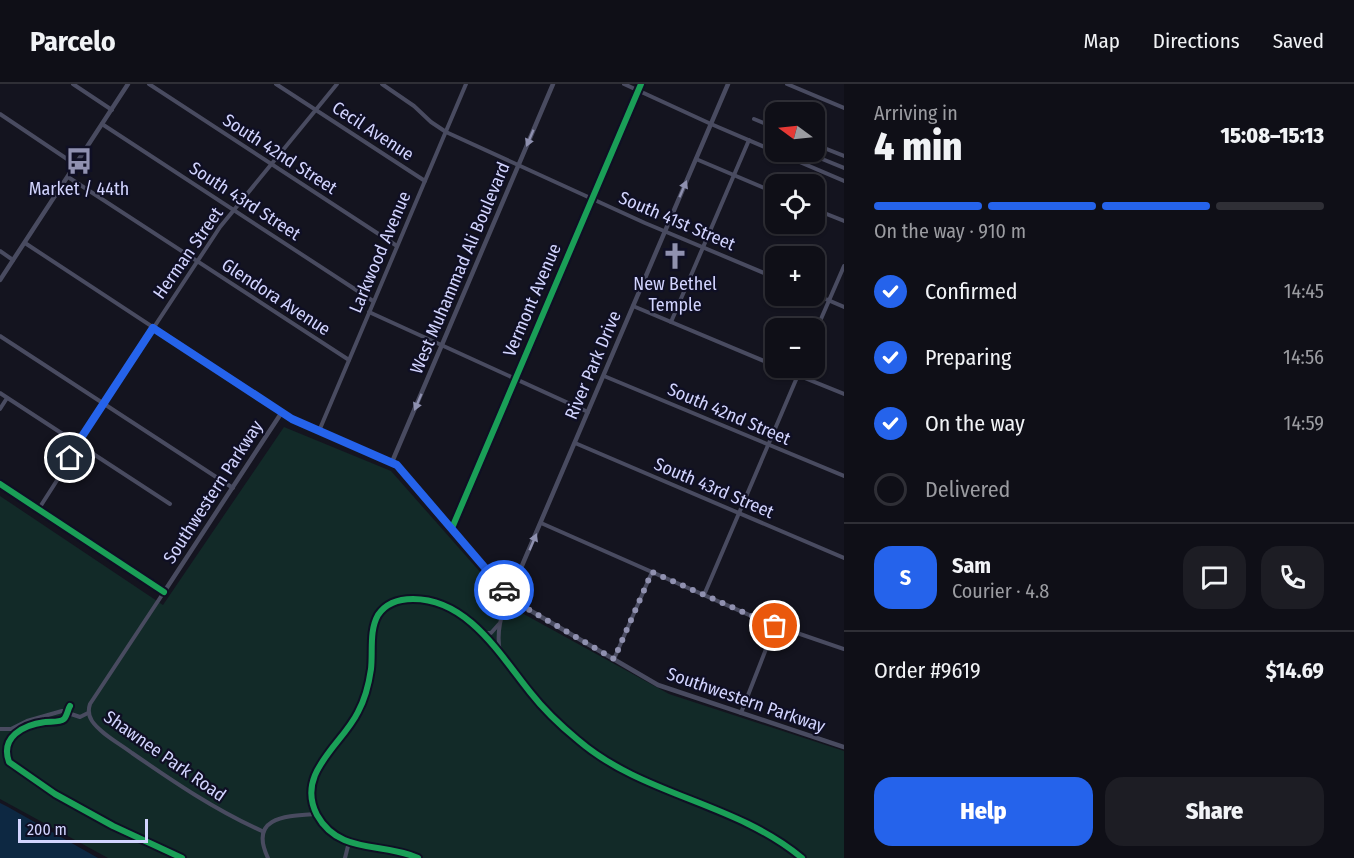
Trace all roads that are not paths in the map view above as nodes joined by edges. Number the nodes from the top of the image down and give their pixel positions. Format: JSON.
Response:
{"nodes":[{"id":1,"x":73,"y":84,"type":"edge"},
{"id":2,"x":128,"y":84,"type":"edge"},
{"id":3,"x":149,"y":84,"type":"edge"},
{"id":4,"x":276,"y":84,"type":"edge"},
{"id":5,"x":337,"y":84,"type":"edge"},
{"id":6,"x":382,"y":84,"type":"edge"},
{"id":7,"x":466,"y":84,"type":"edge"},
{"id":8,"x":553,"y":84,"type":"edge"},
{"id":9,"x":624,"y":84,"type":"edge"},
{"id":10,"x":641,"y":84,"type":"edge"},
{"id":11,"x":728,"y":84,"type":"edge"},
{"id":12,"x":787,"y":84,"type":"edge"},
{"id":13,"x":638,"y":90,"type":"junction"},
{"id":14,"x":844,"y":108,"type":"edge"},
{"id":15,"x":112,"y":110,"type":"junction"},
{"id":16,"x":316,"y":110,"type":"junction"},
{"id":17,"x":0,"y":114,"type":"edge"},
{"id":18,"x":754,"y":119,"type":"dead end"},
{"id":19,"x":102,"y":124,"type":"junction"},
{"id":20,"x":711,"y":124,"type":"junction"},
{"id":21,"x":765,"y":124,"type":"edge"},
{"id":22,"x":446,"y":132,"type":"junction"},
{"id":23,"x":749,"y":140,"type":"junction"},
{"id":24,"x":825,"y":148,"type":"edge"},
{"id":25,"x":844,"y":156,"type":"edge"},
{"id":26,"x":696,"y":159,"type":"junction"},
{"id":27,"x":825,"y":160,"type":"edge"},
{"id":28,"x":272,"y":164,"type":"junction"},
{"id":29,"x":76,"y":165,"type":"junction"},
{"id":30,"x":519,"y":165,"type":"junction"},
{"id":31,"x":844,"y":168,"type":"edge"},
{"id":32,"x":734,"y":176,"type":"junction"},
{"id":33,"x":68,"y":177,"type":"junction"},
{"id":34,"x":425,"y":181,"type":"junction"},
{"id":35,"x":844,"y":181,"type":"edge"},
{"id":36,"x":765,"y":189,"type":"edge"},
{"id":37,"x":592,"y":199,"type":"junction"},
{"id":38,"x":234,"y":210,"type":"junction"},
{"id":39,"x":825,"y":213,"type":"edge"},
{"id":40,"x":844,"y":221,"type":"edge"},
{"id":41,"x":665,"y":232,"type":"junction"},
{"id":42,"x":25,"y":243,"type":"junction"},
{"id":43,"x":397,"y":246,"type":"junction"},
{"id":44,"x":703,"y":248,"type":"junction"},
{"id":45,"x":0,"y":251,"type":"edge"},
{"id":46,"x":13,"y":260,"type":"junction"},
{"id":47,"x":197,"y":262,"type":"junction"},
{"id":48,"x":844,"y":266,"type":"edge"},
{"id":49,"x":765,"y":273,"type":"edge"},
{"id":50,"x":0,"y":280,"type":"edge"},
{"id":51,"x":825,"y":298,"type":"edge"},
{"id":52,"x":829,"y":300,"type":"junction"},
{"id":53,"x":373,"y":301,"type":"junction"},
{"id":54,"x":633,"y":306,"type":"junction"},
{"id":55,"x":844,"y":307,"type":"edge"},
{"id":56,"x":369,"y":312,"type":"junction"},
{"id":57,"x":821,"y":318,"type":"edge"},
{"id":58,"x":671,"y":322,"type":"junction"},
{"id":59,"x":153,"y":328,"type":"junction"},
{"id":60,"x":0,"y":336,"type":"edge"},
{"id":61,"x":442,"y":345,"type":"junction"},
{"id":62,"x":349,"y":360,"type":"junction"},
{"id":63,"x":765,"y":361,"type":"edge"},
{"id":64,"x":604,"y":376,"type":"junction"},
{"id":65,"x":797,"y":378,"type":"edge"},
{"id":66,"x":805,"y":378,"type":"edge"},
{"id":67,"x":515,"y":379,"type":"junction"},
{"id":68,"x":0,"y":393,"type":"edge"},
{"id":69,"x":844,"y":394,"type":"edge"},
{"id":70,"x":7,"y":398,"type":"junction"},
{"id":71,"x":104,"y":403,"type":"junction"},
{"id":72,"x":0,"y":409,"type":"edge"},
{"id":73,"x":282,"y":412,"type":"junction"},
{"id":74,"x":588,"y":412,"type":"junction"},
{"id":75,"x":319,"y":430,"type":"junction"},
{"id":76,"x":575,"y":443,"type":"junction"},
{"id":77,"x":77,"y":444,"type":"junction"},
{"id":78,"x":768,"y":444,"type":"junction"},
{"id":79,"x":392,"y":462,"type":"junction"},
{"id":80,"x":844,"y":476,"type":"edge"},
{"id":81,"x":0,"y":484,"type":"edge"},
{"id":82,"x":233,"y":488,"type":"junction"},
{"id":83,"x":170,"y":504,"type":"dead end"},
{"id":84,"x":38,"y":510,"type":"junction"},
{"id":85,"x":739,"y":513,"type":"junction"},
{"id":86,"x":541,"y":524,"type":"junction"},
{"id":87,"x":452,"y":528,"type":"junction"},
{"id":88,"x":844,"y":558,"type":"edge"},
{"id":89,"x":652,"y":572,"type":"junction"},
{"id":90,"x":164,"y":592,"type":"junction"},
{"id":91,"x":704,"y":595,"type":"junction"},
{"id":92,"x":509,"y":596,"type":"junction"},
{"id":93,"x":499,"y":624,"type":"junction"},
{"id":94,"x":775,"y":626,"type":"junction"},
{"id":95,"x":483,"y":633,"type":"dead end"},
{"id":96,"x":844,"y":649,"type":"edge"},
{"id":97,"x":500,"y":652,"type":"dead end"},
{"id":98,"x":614,"y":659,"type":"junction"},
{"id":99,"x":88,"y":713,"type":"junction"},
{"id":100,"x":741,"y":713,"type":"junction"},
{"id":101,"x":0,"y":729,"type":"edge"},
{"id":102,"x":844,"y":747,"type":"edge"},
{"id":103,"x":317,"y":814,"type":"dead end"},
{"id":104,"x":262,"y":831,"type":"junction"},
{"id":105,"x":349,"y":842,"type":"dead end"},
{"id":106,"x":268,"y":858,"type":"edge"},
{"id":107,"x":345,"y":858,"type":"edge"}],
"edges":[{"from":1,"to":15,"type":"street"},
{"from":2,"to":15,"type":"street"},
{"from":3,"to":28,"type":"street","name":"South 42nd Street"},
{"from":4,"to":16,"type":"street","name":"Cecil Avenue"},
{"from":5,"to":16,"type":"street","name":"Herman Street"},
{"from":6,"to":22,"type":"street","name":"South 41st Street"},
{"from":7,"to":22,"type":"street","name":"Larkwood Avenue"},
{"from":8,"to":30,"type":"street","name":"West Muhammad Ali Boulevard","one_way":true},
{"from":9,"to":13,"type":"street"},
{"from":10,"to":13,"type":"street","name":"Vermont Avenue"},
{"from":11,"to":20,"type":"street","name":"River Park Drive"},
{"from":12,"to":14,"type":"street"},
{"from":13,"to":20,"type":"street"},
{"from":13,"to":37,"type":"street","name":"Vermont Avenue"},
{"from":15,"to":19,"type":"street"},
{"from":16,"to":28,"type":"street","name":"Herman Street"},
{"from":16,"to":34,"type":"street","name":"Cecil Avenue"},
{"from":17,"to":29,"type":"street"},
{"from":18,"to":21,"type":"street"},
{"from":19,"to":29,"type":"street"},
{"from":19,"to":38,"type":"street","name":"South 43rd Street"},
{"from":20,"to":23,"type":"street"},
{"from":20,"to":26,"type":"street","name":"River Park Drive"},
{"from":22,"to":30,"type":"street","name":"South 41st Street"},
{"from":22,"to":34,"type":"street","name":"Larkwood Avenue"},
{"from":23,"to":32,"type":"street"},
{"from":23,"to":35,"type":"street"},
{"from":24,"to":25,"type":"street"},
{"from":26,"to":32,"type":"street"},
{"from":41,"to":26,"type":"street","name":"River Park Drive","one_way":true},
{"from":27,"to":31,"type":"street"},
{"from":28,"to":38,"type":"street","name":"Herman Street"},
{"from":28,"to":43,"type":"street","name":"South 42nd Street"},
{"from":29,"to":33,"type":"street"},
{"from":30,"to":37,"type":"street","name":"South 41st Street"},
{"from":30,"to":61,"type":"street","name":"West Muhammad Ali Boulevard"},
{"from":32,"to":36,"type":"street"},
{"from":32,"to":44,"type":"street"},
{"from":33,"to":42,"type":"street"},
{"from":33,"to":47,"type":"street","name":"Glendora Avenue"},
{"from":34,"to":43,"type":"street","name":"Larkwood Avenue"},
{"from":37,"to":41,"type":"street","name":"South 41st Street"},
{"from":37,"to":67,"type":"street","name":"Vermont Avenue"},
{"from":38,"to":47,"type":"street","name":"Herman Street"},
{"from":38,"to":53,"type":"street","name":"South 43rd Street"},
{"from":39,"to":40,"type":"street"},
{"from":41,"to":44,"type":"street","name":"South 41st Street"},
{"from":41,"to":54,"type":"street","name":"River Park Drive"},
{"from":42,"to":46,"type":"street"},
{"from":42,"to":59,"type":"street"},
{"from":43,"to":53,"type":"street","name":"Larkwood Avenue"},
{"from":44,"to":49,"type":"street","name":"South 41st Street"},
{"from":44,"to":58,"type":"street"},
{"from":45,"to":46,"type":"street"},
{"from":46,"to":50,"type":"street"},
{"from":47,"to":59,"type":"street","name":"Herman Street"},
{"from":47,"to":62,"type":"street","name":"Glendora Avenue"},
{"from":48,"to":52,"type":"street"},
{"from":51,"to":52,"type":"street"},
{"from":52,"to":55,"type":"street"},
{"from":52,"to":57,"type":"street"},
{"from":53,"to":56,"type":"street","name":"Larkwood Avenue"},
{"from":54,"to":58,"type":"street"},
{"from":54,"to":64,"type":"street","name":"River Park Drive"},
{"from":56,"to":61,"type":"street"},
{"from":56,"to":62,"type":"street","name":"Larkwood Avenue"},
{"from":58,"to":63,"type":"street"},
{"from":59,"to":71,"type":"street","name":"Herman Street"},
{"from":59,"to":73,"type":"street"},
{"from":60,"to":71,"type":"street"},
{"from":61,"to":67,"type":"street"},
{"from":61,"to":79,"type":"street","name":"West Muhammad Ali Boulevard","one_way":true},
{"from":62,"to":75,"type":"street","name":"Larkwood Avenue"},
{"from":64,"to":74,"type":"street","name":"River Park Drive"},
{"from":64,"to":78,"type":"street","name":"South 42nd Street"},
{"from":65,"to":78,"type":"street"},
{"from":66,"to":69,"type":"street"},
{"from":67,"to":74,"type":"street"},
{"from":67,"to":87,"type":"street","name":"Vermont Avenue"},
{"from":68,"to":70,"type":"street"},
{"from":70,"to":72,"type":"street"},
{"from":70,"to":77,"type":"street"},
{"from":71,"to":77,"type":"street","name":"Herman Street"},
{"from":71,"to":82,"type":"street"},
{"from":73,"to":75,"type":"street","name":"Southwestern Parkway"},
{"from":73,"to":82,"type":"street","name":"Southwestern Parkway"},
{"from":74,"to":76,"type":"street","name":"River Park Drive"},
{"from":75,"to":79,"type":"street","name":"Southwestern Parkway"},
{"from":76,"to":85,"type":"street","name":"South 43rd Street"},
{"from":76,"to":86,"type":"street","name":"River Park Drive"},
{"from":77,"to":83,"type":"street"},
{"from":77,"to":84,"type":"street","name":"Herman Street"},
{"from":78,"to":80,"type":"street","name":"South 42nd Street"},
{"from":78,"to":85,"type":"street"},
{"from":79,"to":87,"type":"street","name":"Southwestern Parkway"},
{"from":81,"to":84,"type":"street"},
{"from":82,"to":90,"type":"street","name":"Southwestern Parkway"},
{"from":84,"to":90,"type":"street"},
{"from":85,"to":88,"type":"street","name":"South 43rd Street"},
{"from":85,"to":91,"type":"street"},
{"from":86,"to":89,"type":"street"},
{"from":92,"to":86,"type":"street","name":"River Park Drive","one_way":true},
{"from":87,"to":92,"type":"street","name":"Southwestern Parkway"},
{"from":89,"to":91,"type":"street"},
{"from":89,"to":98,"type":"street"},
{"from":90,"to":99,"type":"street","name":"Shawnee Park Road"},
{"from":91,"to":94,"type":"street"},
{"from":92,"to":93,"type":"street","name":"River Park Drive"},
{"from":92,"to":98,"type":"street","name":"Southwestern Parkway"},
{"from":93,"to":95,"type":"street"},
{"from":93,"to":97,"type":"street","name":"River Park Drive"},
{"from":94,"to":96,"type":"street"},
{"from":94,"to":100,"type":"street"},
{"from":98,"to":100,"type":"street","name":"Southwestern Parkway"},
{"from":99,"to":101,"type":"street"},
{"from":99,"to":104,"type":"street","name":"Shawnee Park Road"},
{"from":100,"to":102,"type":"street","name":"Southwestern Parkway"},
{"from":103,"to":104,"type":"street"},
{"from":104,"to":106,"type":"street"},
{"from":105,"to":107,"type":"street"}]}
